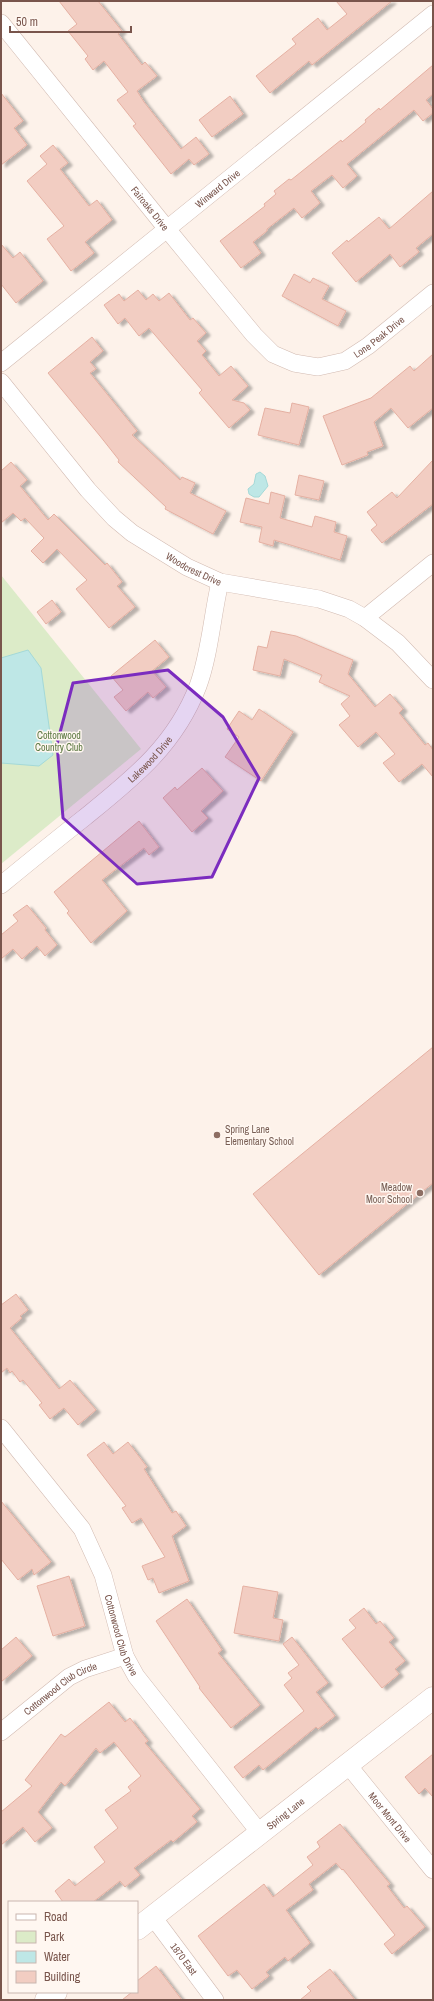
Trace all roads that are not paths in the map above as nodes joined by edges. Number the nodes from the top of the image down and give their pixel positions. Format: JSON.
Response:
{"nodes":[{"id":1,"x":433,"y":14,"type":"edge"},
{"id":2,"x":1,"y":23,"type":"edge"},
{"id":3,"x":167,"y":229,"type":"junction"},
{"id":4,"x":433,"y":293,"type":"edge"},
{"id":5,"x":1,"y":363,"type":"edge"},
{"id":6,"x":318,"y":367,"type":"joint"},
{"id":7,"x":1,"y":382,"type":"edge"},
{"id":8,"x":433,"y":563,"type":"edge"},
{"id":9,"x":220,"y":582,"type":"junction"},
{"id":10,"x":365,"y":618,"type":"junction"},
{"id":11,"x":433,"y":680,"type":"edge"},
{"id":12,"x":1,"y":885,"type":"edge"},
{"id":13,"x":1,"y":1428,"type":"edge"},
{"id":14,"x":125,"y":1656,"type":"junction"},
{"id":15,"x":433,"y":1698,"type":"edge"},
{"id":16,"x":1,"y":1732,"type":"edge"},
{"id":17,"x":348,"y":1764,"type":"junction"},
{"id":18,"x":260,"y":1833,"type":"junction"},
{"id":19,"x":433,"y":1870,"type":"edge"},
{"id":20,"x":145,"y":1923,"type":"edge"},
{"id":21,"x":55,"y":1993,"type":"edge"},
{"id":22,"x":46,"y":2000,"type":"edge"},
{"id":23,"x":215,"y":2000,"type":"edge"}],
"edges":[{"from":1,"to":3,"type":"street","name":"Winward Drive"},
{"from":2,"to":3,"type":"street","name":"Fairoaks Drive"},
{"from":3,"to":5,"type":"street","name":"Winward Drive"},
{"from":3,"to":6,"type":"street","name":"Fairoaks Drive"},
{"from":4,"to":6,"type":"street","name":"Lone Peak Drive"},
{"from":7,"to":9,"type":"street","name":"Woodcrest Drive"},
{"from":8,"to":10,"type":"street"},
{"from":9,"to":10,"type":"street","name":"Woodcrest Drive"},
{"from":9,"to":12,"type":"street","name":"Lakewood Drive"},
{"from":10,"to":11,"type":"street","name":"Woodcrest Drive"},
{"from":13,"to":14,"type":"street","name":"Cottonwood Club Drive"},
{"from":14,"to":16,"type":"street","name":"Cottonwood Club Circle"},
{"from":14,"to":18,"type":"street","name":"Cottonwood Club Drive"},
{"from":15,"to":17,"type":"street","name":"Spring Lane"},
{"from":17,"to":18,"type":"street","name":"Spring Lane"},
{"from":17,"to":19,"type":"street","name":"Moor Mont Drive"},
{"from":18,"to":20,"type":"street","name":"Spring Lane"},
{"from":20,"to":23,"type":"street","name":"1870 East"},
{"from":21,"to":22,"type":"street"}]}
